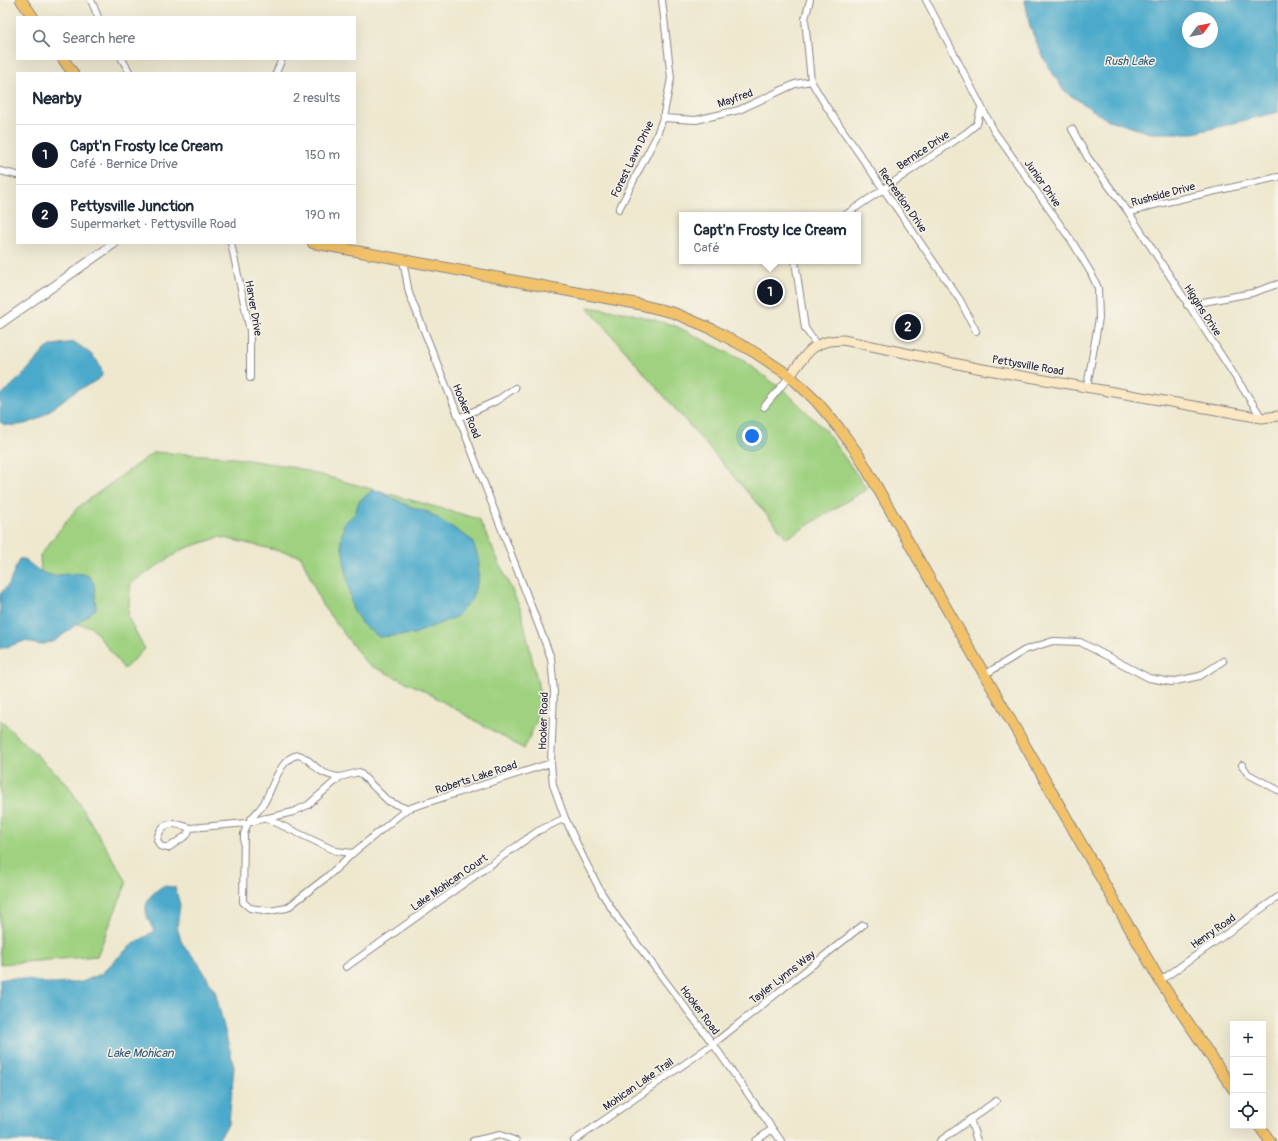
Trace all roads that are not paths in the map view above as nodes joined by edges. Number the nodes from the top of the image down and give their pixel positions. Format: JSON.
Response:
{"nodes":[{"id":1,"x":21,"y":0,"type":"edge"},
{"id":2,"x":91,"y":0,"type":"edge"},
{"id":3,"x":662,"y":0,"type":"edge"},
{"id":4,"x":810,"y":0,"type":"edge"},
{"id":5,"x":926,"y":0,"type":"edge"},
{"id":6,"x":32,"y":16,"type":"edge"},
{"id":7,"x":98,"y":16,"type":"edge"},
{"id":8,"x":64,"y":60,"type":"edge"},
{"id":9,"x":123,"y":60,"type":"edge"},
{"id":10,"x":282,"y":60,"type":"edge"},
{"id":11,"x":73,"y":72,"type":"edge"},
{"id":12,"x":129,"y":72,"type":"edge"},
{"id":13,"x":276,"y":72,"type":"edge"},
{"id":14,"x":811,"y":81,"type":"junction"},
{"id":15,"x":981,"y":108,"type":"junction"},
{"id":16,"x":663,"y":118,"type":"junction"},
{"id":17,"x":1072,"y":129,"type":"dead end"},
{"id":18,"x":0,"y":171,"type":"edge"},
{"id":19,"x":16,"y":174,"type":"edge"},
{"id":20,"x":1278,"y":177,"type":"edge"},
{"id":21,"x":883,"y":189,"type":"junction"},
{"id":22,"x":620,"y":209,"type":"dead end"},
{"id":23,"x":849,"y":212,"type":"edge"},
{"id":24,"x":1129,"y":213,"type":"junction"},
{"id":25,"x":114,"y":244,"type":"edge"},
{"id":26,"x":231,"y":244,"type":"edge"},
{"id":27,"x":318,"y":244,"type":"edge"},
{"id":28,"x":403,"y":260,"type":"junction"},
{"id":29,"x":795,"y":264,"type":"edge"},
{"id":30,"x":1278,"y":284,"type":"edge"},
{"id":31,"x":1187,"y":305,"type":"junction"},
{"id":32,"x":0,"y":324,"type":"edge"},
{"id":33,"x":976,"y":331,"type":"dead end"},
{"id":34,"x":816,"y":344,"type":"junction"},
{"id":35,"x":790,"y":376,"type":"junction"},
{"id":36,"x":250,"y":378,"type":"dead end"},
{"id":37,"x":1087,"y":387,"type":"junction"},
{"id":38,"x":515,"y":388,"type":"dead end"},
{"id":39,"x":764,"y":407,"type":"dead end"},
{"id":40,"x":1278,"y":416,"type":"edge"},
{"id":41,"x":459,"y":418,"type":"junction"},
{"id":42,"x":1262,"y":418,"type":"junction"},
{"id":43,"x":1223,"y":661,"type":"dead end"},
{"id":44,"x":984,"y":675,"type":"junction"},
{"id":45,"x":551,"y":763,"type":"junction"},
{"id":46,"x":1242,"y":765,"type":"dead end"},
{"id":47,"x":340,"y":777,"type":"junction"},
{"id":48,"x":1278,"y":790,"type":"edge"},
{"id":49,"x":407,"y":809,"type":"junction"},
{"id":50,"x":266,"y":818,"type":"junction"},
{"id":51,"x":565,"y":818,"type":"junction"},
{"id":52,"x":247,"y":822,"type":"junction"},
{"id":53,"x":190,"y":828,"type":"junction"},
{"id":54,"x":353,"y":853,"type":"junction"},
{"id":55,"x":1278,"y":897,"type":"edge"},
{"id":56,"x":863,"y":925,"type":"dead end"},
{"id":57,"x":346,"y":967,"type":"dead end"},
{"id":58,"x":1160,"y":981,"type":"junction"},
{"id":59,"x":713,"y":1044,"type":"junction"},
{"id":60,"x":1230,"y":1084,"type":"edge"},
{"id":61,"x":996,"y":1101,"type":"dead end"},
{"id":62,"x":970,"y":1119,"type":"junction"},
{"id":63,"x":772,"y":1129,"type":"junction"},
{"id":64,"x":1261,"y":1129,"type":"edge"},
{"id":65,"x":474,"y":1141,"type":"edge"},
{"id":66,"x":516,"y":1141,"type":"edge"},
{"id":67,"x":574,"y":1141,"type":"edge"},
{"id":68,"x":756,"y":1141,"type":"edge"},
{"id":69,"x":781,"y":1141,"type":"edge"},
{"id":70,"x":940,"y":1141,"type":"edge"},
{"id":71,"x":977,"y":1141,"type":"edge"},
{"id":72,"x":1270,"y":1141,"type":"edge"}],
"edges":[{"from":1,"to":6,"type":"main road"},
{"from":2,"to":7,"type":"street"},
{"from":3,"to":16,"type":"street","name":"Forest Lawn Drive"},
{"from":4,"to":14,"type":"street"},
{"from":5,"to":15,"type":"street","name":"Junior Drive"},
{"from":8,"to":11,"type":"main road"},
{"from":9,"to":12,"type":"street"},
{"from":10,"to":13,"type":"street"},
{"from":14,"to":16,"type":"street","name":"Mayfred"},
{"from":14,"to":21,"type":"street","name":"Recreation Drive"},
{"from":15,"to":21,"type":"street","name":"Bernice Drive"},
{"from":15,"to":37,"type":"street","name":"Junior Drive"},
{"from":16,"to":22,"type":"street","name":"Forest Lawn Drive"},
{"from":17,"to":24,"type":"street","name":"Rushside Drive"},
{"from":18,"to":19,"type":"street"},
{"from":20,"to":24,"type":"street","name":"Rushside Drive"},
{"from":21,"to":23,"type":"street","name":"Bernice Drive"},
{"from":21,"to":33,"type":"street","name":"Recreation Drive"},
{"from":24,"to":31,"type":"street","name":"Higgins Drive"},
{"from":25,"to":32,"type":"street"},
{"from":26,"to":36,"type":"street","name":"Harver Drive"},
{"from":27,"to":28,"type":"main road"},
{"from":28,"to":35,"type":"main road"},
{"from":28,"to":41,"type":"street","name":"Hooker Road"},
{"from":29,"to":34,"type":"street"},
{"from":30,"to":31,"type":"street"},
{"from":31,"to":42,"type":"street","name":"Higgins Drive"},
{"from":34,"to":35,"type":"main road"},
{"from":34,"to":37,"type":"main road","name":"Pettysville Road"},
{"from":35,"to":39,"type":"street"},
{"from":35,"to":44,"type":"main road"},
{"from":37,"to":42,"type":"main road","name":"Pettysville Road"},
{"from":38,"to":41,"type":"street"},
{"from":40,"to":42,"type":"main road","name":"Pettysville Road"},
{"from":41,"to":45,"type":"street","name":"Hooker Road"},
{"from":43,"to":44,"type":"street"},
{"from":44,"to":58,"type":"main road"},
{"from":45,"to":49,"type":"street","name":"Roberts Lake Road"},
{"from":45,"to":51,"type":"street","name":"Hooker Road"},
{"from":46,"to":48,"type":"street"},
{"from":47,"to":49,"type":"street"},
{"from":47,"to":50,"type":"street"},
{"from":47,"to":52,"type":"street"},
{"from":49,"to":54,"type":"street","name":"Roberts Lake Road"},
{"from":50,"to":52,"type":"street"},
{"from":50,"to":54,"type":"street"},
{"from":51,"to":57,"type":"street","name":"Lake Mohican Court"},
{"from":51,"to":59,"type":"street","name":"Hooker Road"},
{"from":52,"to":53,"type":"street"},
{"from":52,"to":54,"type":"street","name":"Roberts Lake Road"},
{"from":53,"to":53,"type":"street"},
{"from":55,"to":58,"type":"street","name":"Henry Road"},
{"from":56,"to":59,"type":"street","name":"Tayler Lynns Way"},
{"from":58,"to":60,"type":"main road"},
{"from":59,"to":63,"type":"street","name":"Hooker Road"},
{"from":59,"to":67,"type":"street","name":"Mohican Lake Trail"},
{"from":61,"to":62,"type":"street"},
{"from":62,"to":70,"type":"street"},
{"from":62,"to":71,"type":"street"},
{"from":63,"to":68,"type":"street"},
{"from":63,"to":69,"type":"street","name":"Hooker Road"},
{"from":64,"to":72,"type":"main road"},
{"from":65,"to":66,"type":"street"}]}
